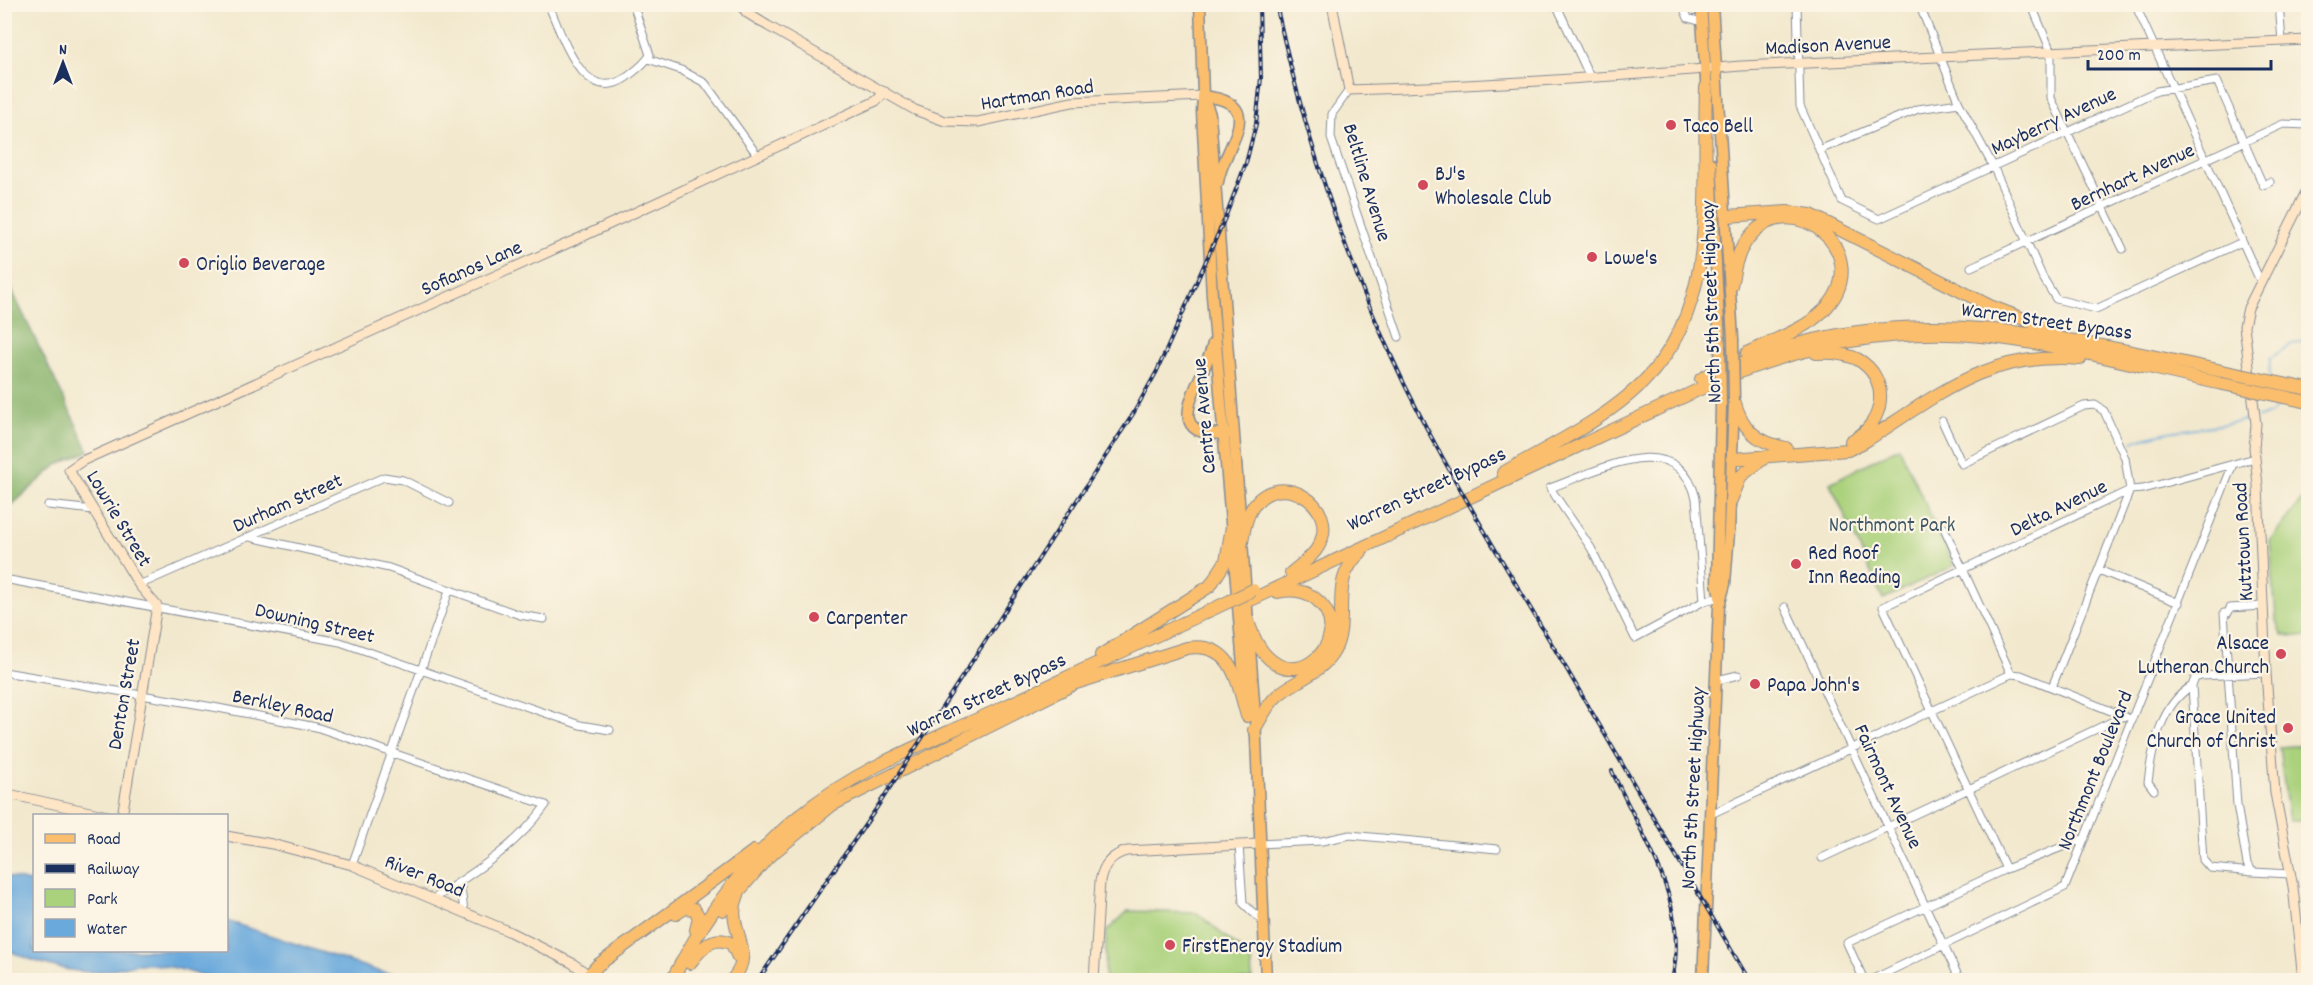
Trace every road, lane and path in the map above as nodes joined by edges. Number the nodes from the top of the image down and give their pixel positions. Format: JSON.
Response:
{"nodes":[{"id":1,"x":548,"y":4,"type":"edge"},
{"id":2,"x":633,"y":4,"type":"edge"},
{"id":3,"x":740,"y":4,"type":"edge"},
{"id":4,"x":1200,"y":4,"type":"edge"},
{"id":5,"x":1332,"y":4,"type":"edge"},
{"id":6,"x":1556,"y":4,"type":"edge"},
{"id":7,"x":1682,"y":4,"type":"edge"},
{"id":8,"x":1701,"y":4,"type":"edge"},
{"id":9,"x":1712,"y":4,"type":"edge"},
{"id":10,"x":1797,"y":4,"type":"edge"},
{"id":11,"x":1919,"y":4,"type":"edge"},
{"id":12,"x":2031,"y":4,"type":"edge"},
{"id":13,"x":2135,"y":4,"type":"edge"},
{"id":14,"x":2279,"y":4,"type":"edge"},
{"id":15,"x":1702,"y":22,"type":"junction"},
{"id":16,"x":2308,"y":40,"type":"edge"},
{"id":17,"x":2282,"y":41,"type":"junction"},
{"id":18,"x":2154,"y":47,"type":"junction"},
{"id":19,"x":2051,"y":51,"type":"junction"},
{"id":20,"x":1939,"y":57,"type":"junction"},
{"id":21,"x":648,"y":59,"type":"junction"},
{"id":22,"x":1797,"y":64,"type":"junction"},
{"id":23,"x":1710,"y":70,"type":"junction"},
{"id":24,"x":1590,"y":77,"type":"junction"},
{"id":25,"x":1706,"y":88,"type":"junction"},
{"id":26,"x":2173,"y":88,"type":"junction"},
{"id":27,"x":1349,"y":90,"type":"junction"},
{"id":28,"x":885,"y":92,"type":"junction"},
{"id":29,"x":1203,"y":96,"type":"junction"},
{"id":30,"x":1959,"y":103,"type":"junction"},
{"id":31,"x":2308,"y":125,"type":"edge"},
{"id":32,"x":2065,"y":131,"type":"junction"},
{"id":33,"x":2244,"y":142,"type":"junction"},
{"id":34,"x":1819,"y":150,"type":"junction"},
{"id":35,"x":758,"y":156,"type":"junction"},
{"id":36,"x":2205,"y":160,"type":"junction"},
{"id":37,"x":1993,"y":166,"type":"junction"},
{"id":38,"x":2270,"y":182,"type":"dead end"},
{"id":39,"x":2308,"y":188,"type":"edge"},
{"id":40,"x":1216,"y":197,"type":"junction"},
{"id":41,"x":2104,"y":207,"type":"junction"},
{"id":42,"x":1727,"y":216,"type":"junction"},
{"id":43,"x":1714,"y":222,"type":"junction"},
{"id":44,"x":2026,"y":241,"type":"junction"},
{"id":45,"x":2242,"y":242,"type":"junction"},
{"id":46,"x":2123,"y":249,"type":"dead end"},
{"id":47,"x":1971,"y":267,"type":"dead end"},
{"id":48,"x":2260,"y":283,"type":"junction"},
{"id":49,"x":1731,"y":286,"type":"junction"},
{"id":50,"x":1215,"y":331,"type":"junction"},
{"id":51,"x":1399,"y":337,"type":"dead end"},
{"id":52,"x":2096,"y":344,"type":"junction"},
{"id":53,"x":1788,"y":355,"type":"junction"},
{"id":54,"x":2132,"y":365,"type":"junction"},
{"id":55,"x":1701,"y":379,"type":"junction"},
{"id":56,"x":2308,"y":389,"type":"edge"},
{"id":57,"x":1734,"y":400,"type":"junction"},
{"id":58,"x":2308,"y":402,"type":"edge"},
{"id":59,"x":1942,"y":421,"type":"dead end"},
{"id":60,"x":1229,"y":433,"type":"junction"},
{"id":61,"x":1786,"y":448,"type":"junction"},
{"id":62,"x":1728,"y":456,"type":"junction"},
{"id":63,"x":1769,"y":456,"type":"junction"},
{"id":64,"x":2255,"y":458,"type":"junction"},
{"id":65,"x":2233,"y":464,"type":"junction"},
{"id":66,"x":69,"y":470,"type":"joint"},
{"id":67,"x":1503,"y":473,"type":"junction"},
{"id":68,"x":2130,"y":490,"type":"junction"},
{"id":69,"x":1731,"y":500,"type":"junction"},
{"id":70,"x":449,"y":503,"type":"dead end"},
{"id":71,"x":48,"y":505,"type":"dead end"},
{"id":72,"x":94,"y":510,"type":"junction"},
{"id":73,"x":1233,"y":521,"type":"junction"},
{"id":74,"x":1944,"y":528,"type":"dead end"},
{"id":75,"x":250,"y":537,"type":"junction"},
{"id":76,"x":1242,"y":542,"type":"junction"},
{"id":77,"x":1371,"y":544,"type":"junction"},
{"id":78,"x":1963,"y":570,"type":"junction"},
{"id":79,"x":2098,"y":570,"type":"junction"},
{"id":80,"x":1291,"y":573,"type":"junction"},
{"id":81,"x":4,"y":579,"type":"edge"},
{"id":82,"x":139,"y":585,"type":"junction"},
{"id":83,"x":449,"y":591,"type":"junction"},
{"id":84,"x":1253,"y":595,"type":"junction"},
{"id":85,"x":1720,"y":597,"type":"junction"},
{"id":86,"x":1704,"y":601,"type":"junction"},
{"id":87,"x":2179,"y":603,"type":"junction"},
{"id":88,"x":157,"y":606,"type":"junction"},
{"id":89,"x":2263,"y":606,"type":"junction"},
{"id":90,"x":1785,"y":607,"type":"dead end"},
{"id":91,"x":544,"y":619,"type":"dead end"},
{"id":92,"x":1248,"y":621,"type":"junction"},
{"id":93,"x":421,"y":669,"type":"junction"},
{"id":94,"x":4,"y":672,"type":"edge"},
{"id":95,"x":2266,"y":673,"type":"junction"},
{"id":96,"x":2011,"y":674,"type":"junction"},
{"id":97,"x":2227,"y":674,"type":"junction"},
{"id":98,"x":1738,"y":675,"type":"dead end"},
{"id":99,"x":1076,"y":678,"type":"junction"},
{"id":100,"x":1717,"y":680,"type":"junction"},
{"id":101,"x":2192,"y":686,"type":"junction"},
{"id":102,"x":2052,"y":687,"type":"junction"},
{"id":103,"x":142,"y":695,"type":"junction"},
{"id":104,"x":1028,"y":701,"type":"junction"},
{"id":105,"x":1932,"y":710,"type":"junction"},
{"id":106,"x":1247,"y":716,"type":"junction"},
{"id":107,"x":2128,"y":717,"type":"junction"},
{"id":108,"x":610,"y":730,"type":"dead end"},
{"id":109,"x":1254,"y":730,"type":"junction"},
{"id":110,"x":1853,"y":748,"type":"junction"},
{"id":111,"x":391,"y":751,"type":"junction"},
{"id":112,"x":1969,"y":790,"type":"junction"},
{"id":113,"x":2154,"y":790,"type":"dead end"},
{"id":114,"x":4,"y":793,"type":"edge"},
{"id":115,"x":99,"y":814,"type":"edge"},
{"id":116,"x":122,"y":814,"type":"edge"},
{"id":117,"x":1711,"y":814,"type":"junction"},
{"id":118,"x":786,"y":827,"type":"junction"},
{"id":119,"x":1890,"y":827,"type":"junction"},
{"id":120,"x":228,"y":836,"type":"edge"},
{"id":121,"x":2085,"y":838,"type":"junction"},
{"id":122,"x":1259,"y":844,"type":"junction"},
{"id":123,"x":1239,"y":845,"type":"junction"},
{"id":124,"x":1497,"y":849,"type":"dead end"},
{"id":125,"x":1822,"y":858,"type":"dead end"},
{"id":126,"x":352,"y":865,"type":"junction"},
{"id":127,"x":2006,"y":868,"type":"junction"},
{"id":128,"x":2253,"y":872,"type":"junction"},
{"id":129,"x":2290,"y":874,"type":"junction"},
{"id":130,"x":460,"y":881,"type":"junction"},
{"id":131,"x":746,"y":881,"type":"junction"},
{"id":132,"x":435,"y":898,"type":"junction"},
{"id":133,"x":1926,"y":906,"type":"junction"},
{"id":134,"x":464,"y":911,"type":"junction"},
{"id":135,"x":1263,"y":922,"type":"junction"},
{"id":136,"x":691,"y":945,"type":"junction"},
{"id":137,"x":1944,"y":946,"type":"junction"},
{"id":138,"x":690,"y":963,"type":"junction"},
{"id":139,"x":593,"y":978,"type":"edge"},
{"id":140,"x":672,"y":981,"type":"edge"},
{"id":141,"x":681,"y":981,"type":"edge"},
{"id":142,"x":725,"y":981,"type":"edge"},
{"id":143,"x":732,"y":981,"type":"edge"},
{"id":144,"x":1094,"y":981,"type":"edge"},
{"id":145,"x":1266,"y":981,"type":"edge"},
{"id":146,"x":1702,"y":981,"type":"edge"},
{"id":147,"x":1864,"y":981,"type":"edge"},
{"id":148,"x":1871,"y":981,"type":"edge"},
{"id":149,"x":1960,"y":981,"type":"edge"},
{"id":150,"x":2303,"y":981,"type":"edge"}],
"edges":[{"from":1,"to":21,"type":"street"},
{"from":2,"to":21,"type":"street"},
{"from":3,"to":28,"type":"street","name":"Hartman Road"},
{"from":4,"to":29,"type":"main road","name":"Centre Avenue"},
{"from":5,"to":27,"type":"street"},
{"from":6,"to":24,"type":"street"},
{"from":7,"to":15,"type":"street"},
{"from":8,"to":15,"type":"main road","name":"North 5th Street Highway"},
{"from":9,"to":23,"type":"main road","name":"North 5th Street Highway"},
{"from":10,"to":22,"type":"street"},
{"from":11,"to":20,"type":"street"},
{"from":12,"to":19,"type":"street"},
{"from":13,"to":18,"type":"street"},
{"from":14,"to":17,"type":"street"},
{"from":15,"to":23,"type":"main road","name":"North 5th Street Highway"},
{"from":16,"to":17,"type":"street","name":"Madison Avenue"},
{"from":17,"to":18,"type":"street","name":"Madison Avenue"},
{"from":18,"to":19,"type":"street","name":"Madison Avenue"},
{"from":18,"to":26,"type":"street"},
{"from":19,"to":20,"type":"street","name":"Madison Avenue"},
{"from":19,"to":32,"type":"street"},
{"from":20,"to":22,"type":"street","name":"Madison Avenue"},
{"from":20,"to":30,"type":"street"},
{"from":21,"to":35,"type":"street"},
{"from":22,"to":23,"type":"street","name":"Madison Avenue"},
{"from":22,"to":34,"type":"street"},
{"from":23,"to":24,"type":"street","name":"Madison Avenue"},
{"from":23,"to":25,"type":"main road","name":"North 5th Street Highway"},
{"from":23,"to":42,"type":"main road","name":"North 5th Street Highway"},
{"from":24,"to":27,"type":"street","name":"Madison Avenue"},
{"from":25,"to":43,"type":"main road","name":"North 5th Street Highway"},
{"from":25,"to":67,"type":"highway"},
{"from":26,"to":32,"type":"street","name":"Mayberry Avenue"},
{"from":26,"to":33,"type":"street","name":"Mayberry Avenue"},
{"from":26,"to":36,"type":"street"},
{"from":27,"to":51,"type":"street","name":"Beltline Avenue"},
{"from":28,"to":29,"type":"street","name":"Hartman Road"},
{"from":28,"to":35,"type":"street","name":"Sofianos Lane"},
{"from":29,"to":40,"type":"main road","name":"Centre Avenue"},
{"from":29,"to":40,"type":"main road"},
{"from":29,"to":50,"type":"main road","name":"Centre Avenue"},
{"from":30,"to":34,"type":"street"},
{"from":30,"to":37,"type":"street"},
{"from":31,"to":33,"type":"street","name":"Bernhart Avenue"},
{"from":32,"to":37,"type":"street","name":"Mayberry Avenue"},
{"from":32,"to":41,"type":"street"},
{"from":33,"to":36,"type":"street","name":"Bernhart Avenue"},
{"from":33,"to":38,"type":"street","name":"Mayberry Avenue"},
{"from":34,"to":37,"type":"street","name":"Mayberry Avenue"},
{"from":35,"to":66,"type":"street","name":"Sofianos Lane"},
{"from":36,"to":41,"type":"street","name":"Bernhart Avenue"},
{"from":36,"to":45,"type":"street"},
{"from":37,"to":44,"type":"street"},
{"from":39,"to":48,"type":"street","name":"Kutztown Road"},
{"from":40,"to":60,"type":"main road","name":"Centre Avenue"},
{"from":41,"to":44,"type":"street","name":"Bernhart Avenue"},
{"from":41,"to":46,"type":"street"},
{"from":42,"to":43,"type":"main road"},
{"from":42,"to":49,"type":"main road","name":"North 5th Street Highway"},
{"from":42,"to":52,"type":"highway"},
{"from":43,"to":62,"type":"main road","name":"North 5th Street Highway","bridge":true},
{"from":44,"to":45,"type":"street"},
{"from":44,"to":47,"type":"street","name":"Bernhart Avenue"},
{"from":45,"to":48,"type":"street"},
{"from":48,"to":64,"type":"street","name":"Kutztown Road"},
{"from":49,"to":55,"type":"highway"},
{"from":49,"to":57,"type":"main road","name":"North 5th Street Highway","bridge":true},
{"from":50,"to":60,"type":"main road","name":"Centre Avenue"},
{"from":50,"to":60,"type":"main road"},
{"from":52,"to":55,"type":"highway","name":"Warren Street Bypass"},
{"from":52,"to":56,"type":"highway","name":"Warren Street Bypass","bridge":true},
{"from":53,"to":54,"type":"highway","name":"Warren Street Bypass"},
{"from":53,"to":61,"type":"highway"},
{"from":53,"to":77,"type":"highway","name":"Warren Street Bypass"},
{"from":54,"to":58,"type":"highway","name":"Warren Street Bypass","bridge":true},
{"from":54,"to":63,"type":"highway"},
{"from":55,"to":67,"type":"highway","name":"Warren Street Bypass"},
{"from":57,"to":61,"type":"highway"},
{"from":57,"to":62,"type":"main road","name":"North 5th Street Highway"},
{"from":59,"to":68,"type":"street"},
{"from":60,"to":73,"type":"main road","name":"Centre Avenue"},
{"from":60,"to":76,"type":"main road","name":"Centre Avenue"},
{"from":61,"to":62,"type":"highway"},
{"from":62,"to":63,"type":"highway"},
{"from":62,"to":69,"type":"main road","name":"North 5th Street Highway"},
{"from":62,"to":85,"type":"main road","name":"North 5th Street Highway"},
{"from":63,"to":69,"type":"highway"},
{"from":64,"to":65,"type":"street","name":"Delta Avenue"},
{"from":64,"to":89,"type":"street","name":"Kutztown Road"},
{"from":65,"to":68,"type":"street","name":"Delta Avenue"},
{"from":65,"to":87,"type":"street","name":"Northmont Boulevard"},
{"from":66,"to":72,"type":"street","name":"Lowrie Street"},
{"from":67,"to":80,"type":"highway","name":"Warren Street Bypass"},
{"from":68,"to":78,"type":"street","name":"Delta Avenue"},
{"from":68,"to":79,"type":"street"},
{"from":69,"to":85,"type":"main road","name":"North 5th Street Highway"},
{"from":70,"to":75,"type":"street","name":"Durham Street"},
{"from":71,"to":72,"type":"street"},
{"from":72,"to":82,"type":"street","name":"Lowrie Street"},
{"from":73,"to":99,"type":"highway"},
{"from":73,"to":106,"type":"main road","name":"Centre Avenue"},
{"from":74,"to":78,"type":"street"},
{"from":75,"to":82,"type":"street","name":"Durham Street"},
{"from":75,"to":83,"type":"street"},
{"from":76,"to":80,"type":"highway"},
{"from":76,"to":92,"type":"main road","name":"Centre Avenue"},
{"from":77,"to":84,"type":"highway","name":"Warren Street Bypass"},
{"from":77,"to":109,"type":"highway"},
{"from":78,"to":96,"type":"street"},
{"from":78,"to":105,"type":"street","name":"Delta Avenue"},
{"from":79,"to":87,"type":"street"},
{"from":79,"to":102,"type":"street"},
{"from":80,"to":84,"type":"highway","name":"Warren Street Bypass"},
{"from":81,"to":88,"type":"street","name":"Downing Street"},
{"from":82,"to":88,"type":"street"},
{"from":83,"to":91,"type":"street"},
{"from":83,"to":93,"type":"street"},
{"from":84,"to":92,"type":"highway"},
{"from":84,"to":99,"type":"highway","name":"Warren Street Bypass","bridge":true},
{"from":85,"to":86,"type":"street"},
{"from":85,"to":100,"type":"main road","name":"North 5th Street Highway"},
{"from":86,"to":86,"type":"street"},
{"from":87,"to":107,"type":"street","name":"Northmont Boulevard"},
{"from":88,"to":93,"type":"street","name":"Downing Street"},
{"from":88,"to":103,"type":"street","name":"Denton Street"},
{"from":89,"to":95,"type":"street","name":"Kutztown Road"},
{"from":89,"to":97,"type":"street"},
{"from":90,"to":110,"type":"street","name":"Fairmont Avenue"},
{"from":92,"to":109,"type":"main road","name":"Centre Avenue"},
{"from":93,"to":108,"type":"street","name":"Downing Street"},
{"from":93,"to":111,"type":"street"},
{"from":94,"to":103,"type":"street","name":"Berkley Road"},
{"from":95,"to":97,"type":"street"},
{"from":95,"to":129,"type":"street","name":"Kutztown Road"},
{"from":96,"to":102,"type":"street"},
{"from":96,"to":105,"type":"street"},
{"from":97,"to":101,"type":"street"},
{"from":97,"to":128,"type":"street"},
{"from":98,"to":100,"type":"street"},
{"from":99,"to":104,"type":"highway","name":"Warren Street Bypass"},
{"from":99,"to":106,"type":"highway"},
{"from":100,"to":117,"type":"main road","name":"North 5th Street Highway"},
{"from":101,"to":113,"type":"street"},
{"from":101,"to":128,"type":"street"},
{"from":102,"to":107,"type":"street"},
{"from":103,"to":111,"type":"street","name":"Berkley Road"},
{"from":103,"to":116,"type":"street","name":"Denton Street"},
{"from":104,"to":118,"type":"highway","name":"Warren Street Bypass"},
{"from":104,"to":131,"type":"highway","name":"Warren Street Bypass"},
{"from":105,"to":110,"type":"street"},
{"from":105,"to":112,"type":"street"},
{"from":106,"to":109,"type":"main road","name":"Centre Avenue"},
{"from":107,"to":112,"type":"street"},
{"from":107,"to":121,"type":"street","name":"Northmont Boulevard"},
{"from":109,"to":122,"type":"main road","name":"Centre Avenue"},
{"from":110,"to":117,"type":"street"},
{"from":110,"to":119,"type":"street","name":"Fairmont Avenue"},
{"from":111,"to":126,"type":"street"},
{"from":111,"to":130,"type":"street","name":"Berkley Road"},
{"from":112,"to":119,"type":"street"},
{"from":112,"to":127,"type":"street"},
{"from":114,"to":115,"type":"street"},
{"from":117,"to":146,"type":"main road","name":"North 5th Street Highway"},
{"from":118,"to":136,"type":"highway","name":"Warren Street Bypass"},
{"from":118,"to":139,"type":"highway"},
{"from":119,"to":125,"type":"street"},
{"from":119,"to":133,"type":"street","name":"Fairmont Avenue"},
{"from":120,"to":126,"type":"street","name":"River Road"},
{"from":121,"to":127,"type":"street"},
{"from":121,"to":137,"type":"street","name":"Northmont Boulevard"},
{"from":122,"to":123,"type":"street"},
{"from":122,"to":124,"type":"street"},
{"from":122,"to":135,"type":"main road","name":"Centre Avenue"},
{"from":123,"to":135,"type":"street"},
{"from":123,"to":144,"type":"street"},
{"from":126,"to":132,"type":"street","name":"River Road"},
{"from":127,"to":133,"type":"street"},
{"from":128,"to":129,"type":"street"},
{"from":129,"to":150,"type":"street","name":"Kutztown Road"},
{"from":130,"to":132,"type":"street"},
{"from":130,"to":134,"type":"street"},
{"from":131,"to":138,"type":"highway","name":"Warren Street Bypass"},
{"from":131,"to":143,"type":"highway"},
{"from":132,"to":134,"type":"street","name":"River Road"},
{"from":133,"to":137,"type":"street","name":"Fairmont Avenue"},
{"from":133,"to":147,"type":"street"},
{"from":134,"to":139,"type":"street","name":"River Road"},
{"from":135,"to":145,"type":"main road","name":"Centre Avenue"},
{"from":136,"to":139,"type":"highway"},
{"from":136,"to":140,"type":"highway","name":"Warren Street Bypass"},
{"from":137,"to":148,"type":"street"},
{"from":137,"to":149,"type":"street","name":"Fairmont Avenue"},
{"from":138,"to":141,"type":"highway","name":"Warren Street Bypass"},
{"from":138,"to":142,"type":"highway"}]}
